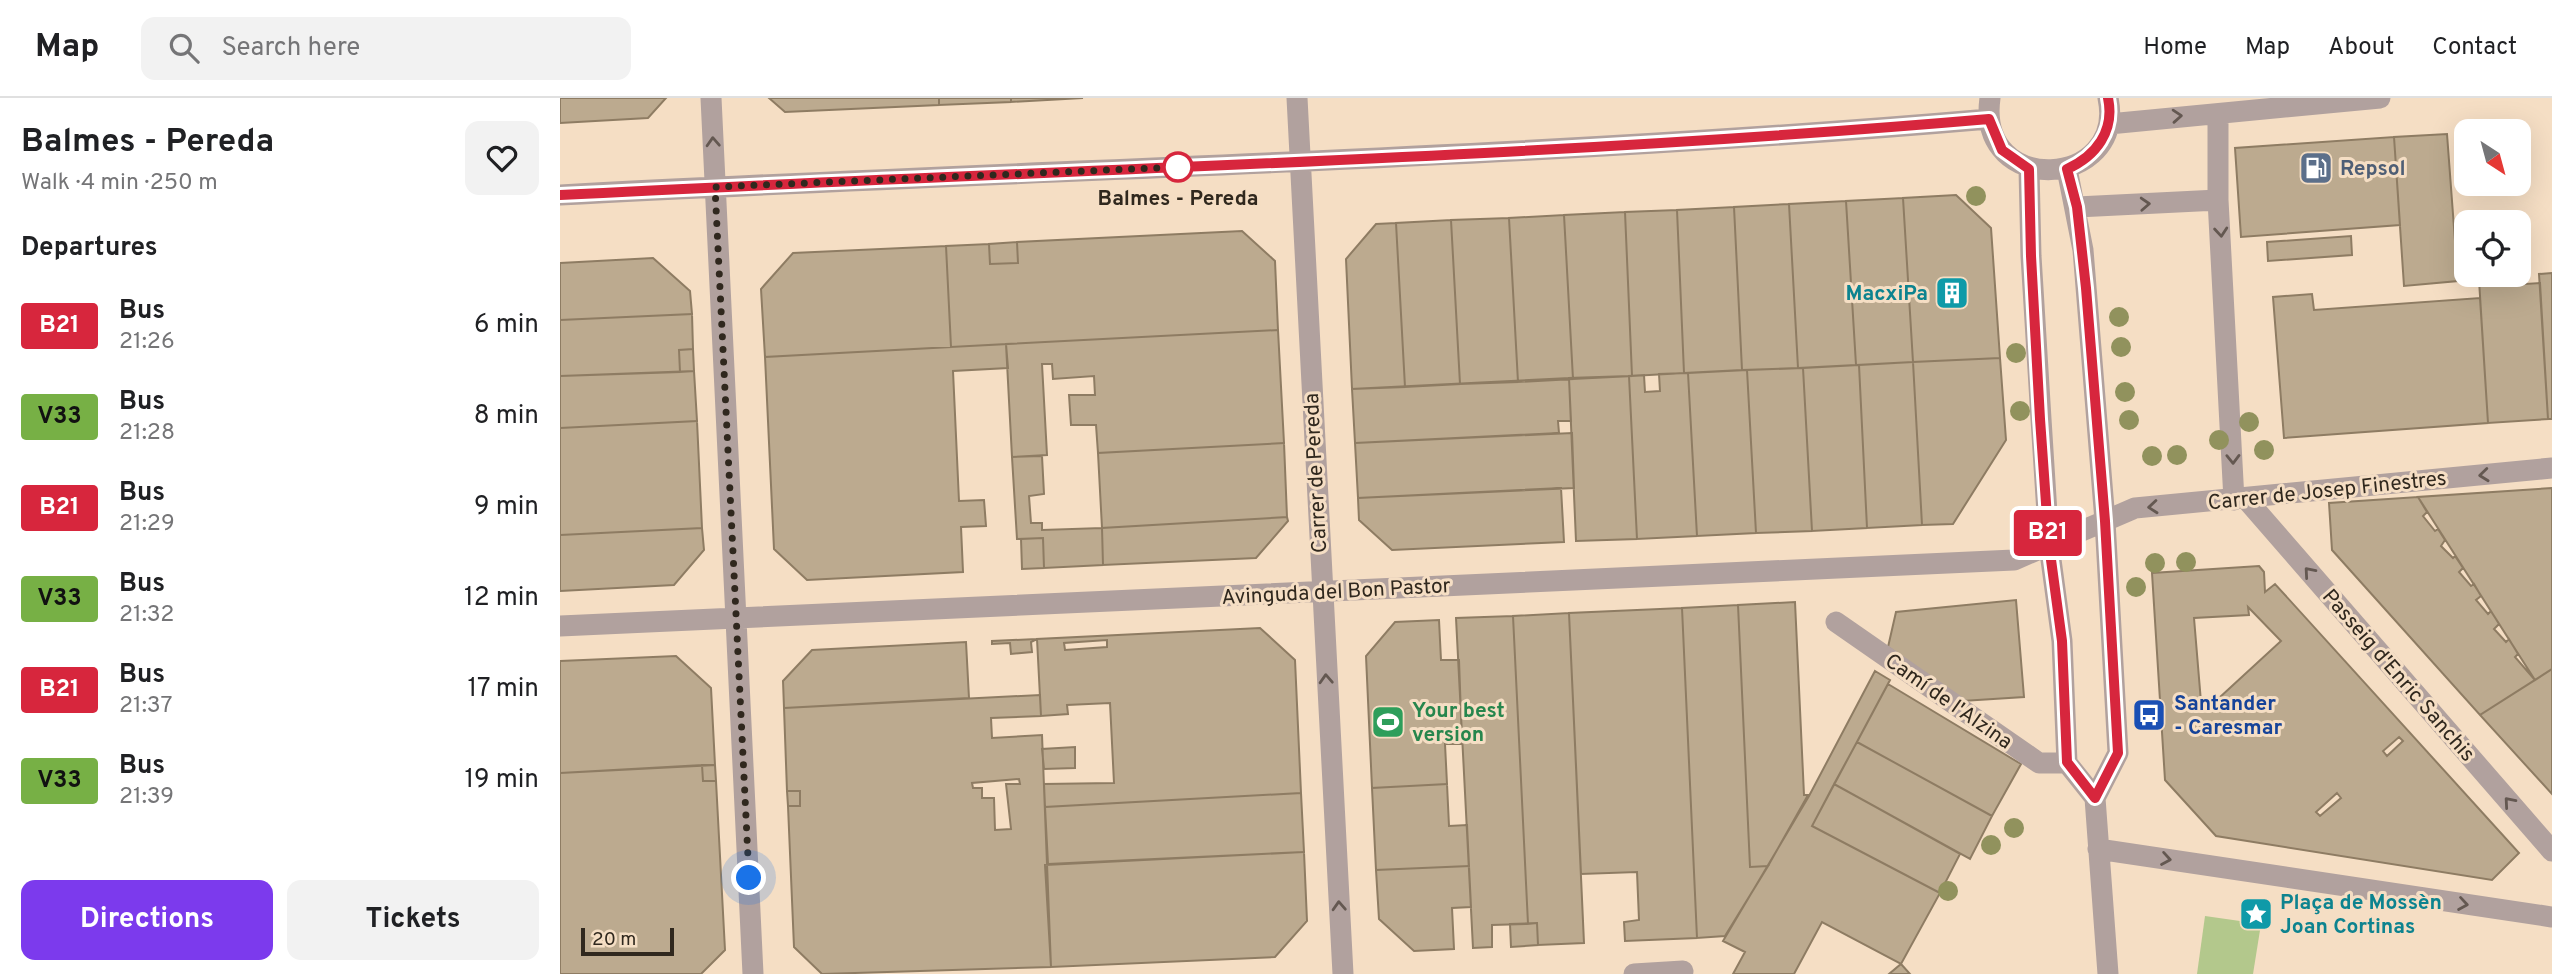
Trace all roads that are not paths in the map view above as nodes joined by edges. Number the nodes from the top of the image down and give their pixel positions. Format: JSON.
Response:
{"nodes":[{"id":1,"x":711,"y":98,"type":"edge"},
{"id":2,"x":1297,"y":98,"type":"edge"},
{"id":3,"x":2108,"y":98,"type":"edge"},
{"id":4,"x":2380,"y":98,"type":"edge"},
{"id":5,"x":1989,"y":109,"type":"edge"},
{"id":6,"x":2218,"y":114,"type":"junction"},
{"id":7,"x":2109,"y":124,"type":"junction"},
{"id":8,"x":1300,"y":162,"type":"junction"},
{"id":9,"x":2029,"y":169,"type":"junction"},
{"id":10,"x":2067,"y":169,"type":"junction"},
{"id":11,"x":715,"y":187,"type":"junction"},
{"id":12,"x":560,"y":195,"type":"edge"},
{"id":13,"x":2218,"y":200,"type":"junction"},
{"id":14,"x":2077,"y":207,"type":"junction"},
{"id":15,"x":2552,"y":468,"type":"edge"},
{"id":16,"x":2240,"y":500,"type":"junction"},
{"id":17,"x":2105,"y":521,"type":"junction"},
{"id":18,"x":2049,"y":545,"type":"junction"},
{"id":19,"x":1321,"y":592,"type":"junction"},
{"id":20,"x":737,"y":616,"type":"junction"},
{"id":21,"x":1836,"y":622,"type":"dead end"},
{"id":22,"x":560,"y":626,"type":"edge"},
{"id":23,"x":2067,"y":762,"type":"junction"},
{"id":24,"x":2095,"y":798,"type":"junction"},
{"id":25,"x":2098,"y":849,"type":"junction"},
{"id":26,"x":2552,"y":851,"type":"edge"},
{"id":27,"x":2552,"y":917,"type":"edge"},
{"id":28,"x":1683,"y":971,"type":"dead end"},
{"id":29,"x":753,"y":974,"type":"edge"},
{"id":30,"x":1343,"y":974,"type":"edge"},
{"id":31,"x":1634,"y":974,"type":"edge"},
{"id":32,"x":2108,"y":974,"type":"edge"}],
"edges":[{"from":11,"to":1,"type":"street","one_way":true},
{"from":2,"to":8,"type":"street","name":"Carrer de Pereda"},
{"from":3,"to":7,"type":"street"},
{"from":4,"to":6,"type":"street"},
{"from":5,"to":8,"type":"street"},
{"from":5,"to":9,"type":"street"},
{"from":7,"to":6,"type":"street","one_way":true},
{"from":6,"to":13,"type":"street"},
{"from":7,"to":10,"type":"street"},
{"from":8,"to":11,"type":"street"},
{"from":8,"to":19,"type":"street","name":"Carrer de Pereda"},
{"from":9,"to":10,"type":"street"},
{"from":9,"to":18,"type":"street"},
{"from":10,"to":14,"type":"street"},
{"from":11,"to":12,"type":"street"},
{"from":11,"to":20,"type":"street"},
{"from":14,"to":13,"type":"street","one_way":true},
{"from":13,"to":16,"type":"street","one_way":true},
{"from":14,"to":17,"type":"street"},
{"from":15,"to":16,"type":"street","name":"Carrer de Josep Finestres","one_way":true},
{"from":16,"to":17,"type":"street","name":"Carrer de Josep Finestres","one_way":true},
{"from":26,"to":16,"type":"street","name":"Passeig d'Enric Sanchis","one_way":true},
{"from":17,"to":18,"type":"street","name":"Avinguda del Bon Pastor"},
{"from":17,"to":24,"type":"street"},
{"from":18,"to":19,"type":"street","name":"Avinguda del Bon Pastor"},
{"from":18,"to":23,"type":"street"},
{"from":19,"to":20,"type":"street","name":"Avinguda del Bon Pastor"},
{"from":30,"to":19,"type":"street","name":"Carrer de Pereda","one_way":true},
{"from":20,"to":22,"type":"street","name":"Avinguda del Bon Pastor"},
{"from":20,"to":29,"type":"street"},
{"from":21,"to":23,"type":"street","name":"Camí de l'Alzina"},
{"from":23,"to":24,"type":"street"},
{"from":24,"to":25,"type":"street"},
{"from":25,"to":27,"type":"street","one_way":true},
{"from":25,"to":32,"type":"street"},
{"from":28,"to":31,"type":"street"}]}
